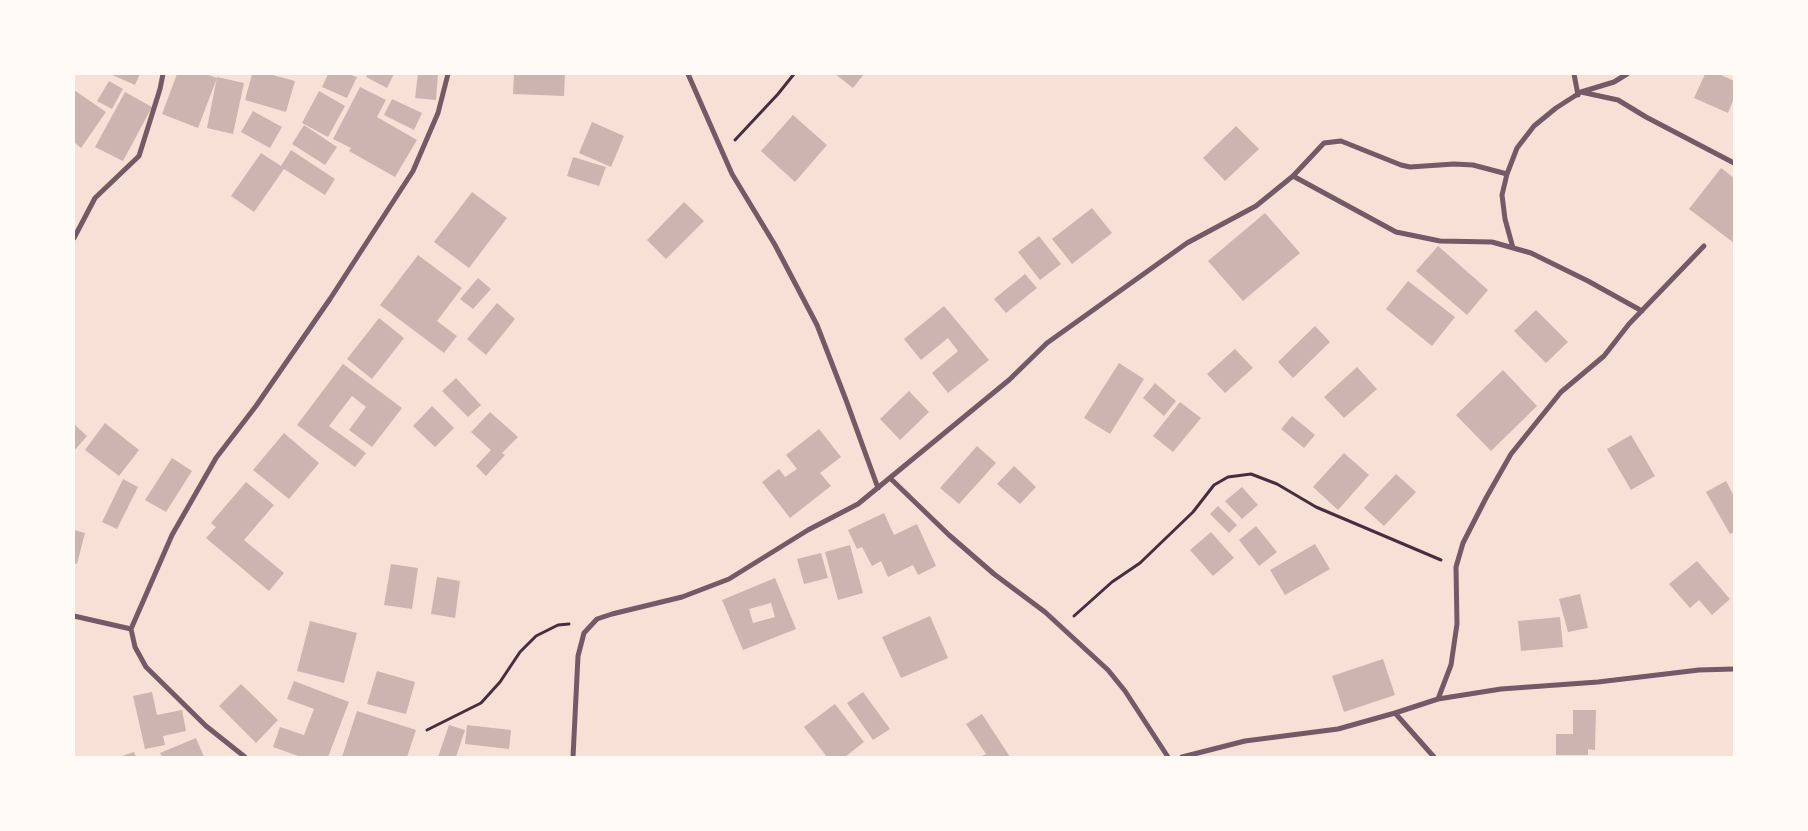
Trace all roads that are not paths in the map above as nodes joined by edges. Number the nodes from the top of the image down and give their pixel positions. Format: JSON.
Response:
{"nodes":[{"id":1,"x":164,"y":74,"type":"edge"},
{"id":2,"x":448,"y":74,"type":"edge"},
{"id":3,"x":688,"y":74,"type":"edge"},
{"id":4,"x":1574,"y":74,"type":"edge"},
{"id":5,"x":1627,"y":74,"type":"edge"},
{"id":6,"x":1579,"y":94,"type":"junction"},
{"id":7,"x":1734,"y":163,"type":"edge"},
{"id":8,"x":1507,"y":174,"type":"junction"},
{"id":9,"x":1293,"y":176,"type":"junction"},
{"id":10,"x":74,"y":238,"type":"edge"},
{"id":11,"x":1704,"y":246,"type":"dead end"},
{"id":12,"x":1513,"y":248,"type":"junction"},
{"id":13,"x":1642,"y":310,"type":"junction"},
{"id":14,"x":890,"y":478,"type":"junction"},
{"id":15,"x":878,"y":488,"type":"junction"},
{"id":16,"x":74,"y":616,"type":"edge"},
{"id":17,"x":131,"y":630,"type":"junction"},
{"id":18,"x":1734,"y":669,"type":"edge"},
{"id":19,"x":1438,"y":699,"type":"junction"},
{"id":20,"x":1395,"y":713,"type":"junction"},
{"id":21,"x":245,"y":757,"type":"edge"},
{"id":22,"x":574,"y":757,"type":"edge"},
{"id":23,"x":1168,"y":757,"type":"edge"},
{"id":24,"x":1182,"y":757,"type":"edge"},
{"id":25,"x":1434,"y":757,"type":"edge"}],
"edges":[{"from":1,"to":10,"type":"street"},
{"from":2,"to":17,"type":"street"},
{"from":3,"to":15,"type":"street"},
{"from":4,"to":6,"type":"street"},
{"from":5,"to":6,"type":"street"},
{"from":6,"to":7,"type":"street"},
{"from":6,"to":8,"type":"street"},
{"from":8,"to":9,"type":"street"},
{"from":8,"to":12,"type":"street"},
{"from":9,"to":12,"type":"street"},
{"from":9,"to":14,"type":"street"},
{"from":11,"to":13,"type":"street"},
{"from":12,"to":13,"type":"street"},
{"from":13,"to":19,"type":"street"},
{"from":14,"to":15,"type":"street"},
{"from":14,"to":23,"type":"street"},
{"from":15,"to":22,"type":"street"},
{"from":16,"to":17,"type":"street"},
{"from":17,"to":21,"type":"street"},
{"from":18,"to":19,"type":"street"},
{"from":19,"to":20,"type":"street"},
{"from":20,"to":24,"type":"street"},
{"from":20,"to":25,"type":"street"}]}
